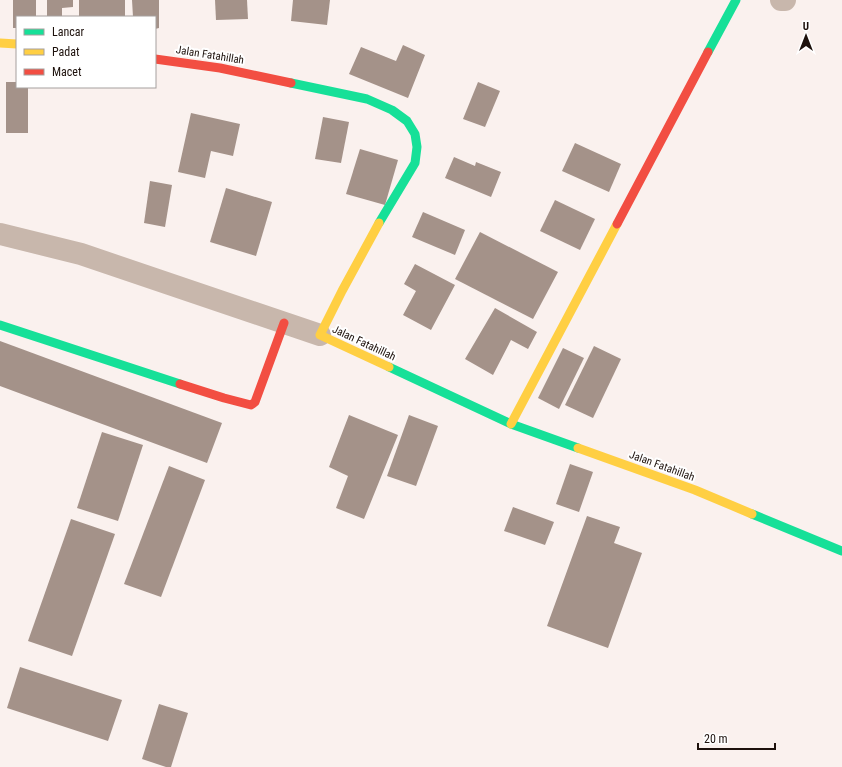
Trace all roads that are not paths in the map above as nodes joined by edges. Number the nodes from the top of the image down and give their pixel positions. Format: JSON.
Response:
{"nodes":[{"id":1,"x":736,"y":0,"type":"edge"},
{"id":2,"x":781,"y":0,"type":"edge"},
{"id":3,"x":785,"y":0,"type":"edge"},
{"id":4,"x":0,"y":43,"type":"edge"},
{"id":5,"x":16,"y":44,"type":"edge"},
{"id":6,"x":156,"y":59,"type":"edge"},
{"id":7,"x":0,"y":234,"type":"edge"},
{"id":8,"x":284,"y":323,"type":"junction"},
{"id":9,"x":0,"y":325,"type":"edge"},
{"id":10,"x":320,"y":335,"type":"junction"},
{"id":11,"x":511,"y":424,"type":"junction"},
{"id":12,"x":842,"y":551,"type":"edge"}],
"edges":[{"from":1,"to":11,"type":"street"},
{"from":2,"to":3,"type":"street"},
{"from":4,"to":5,"type":"street"},
{"from":6,"to":10,"type":"street","name":"Jalan Fatahillah"},
{"from":7,"to":8,"type":"street"},
{"from":8,"to":9,"type":"street"},
{"from":8,"to":10,"type":"street"},
{"from":10,"to":11,"type":"street","name":"Jalan Fatahillah"},
{"from":11,"to":12,"type":"street","name":"Jalan Fatahillah"}]}
